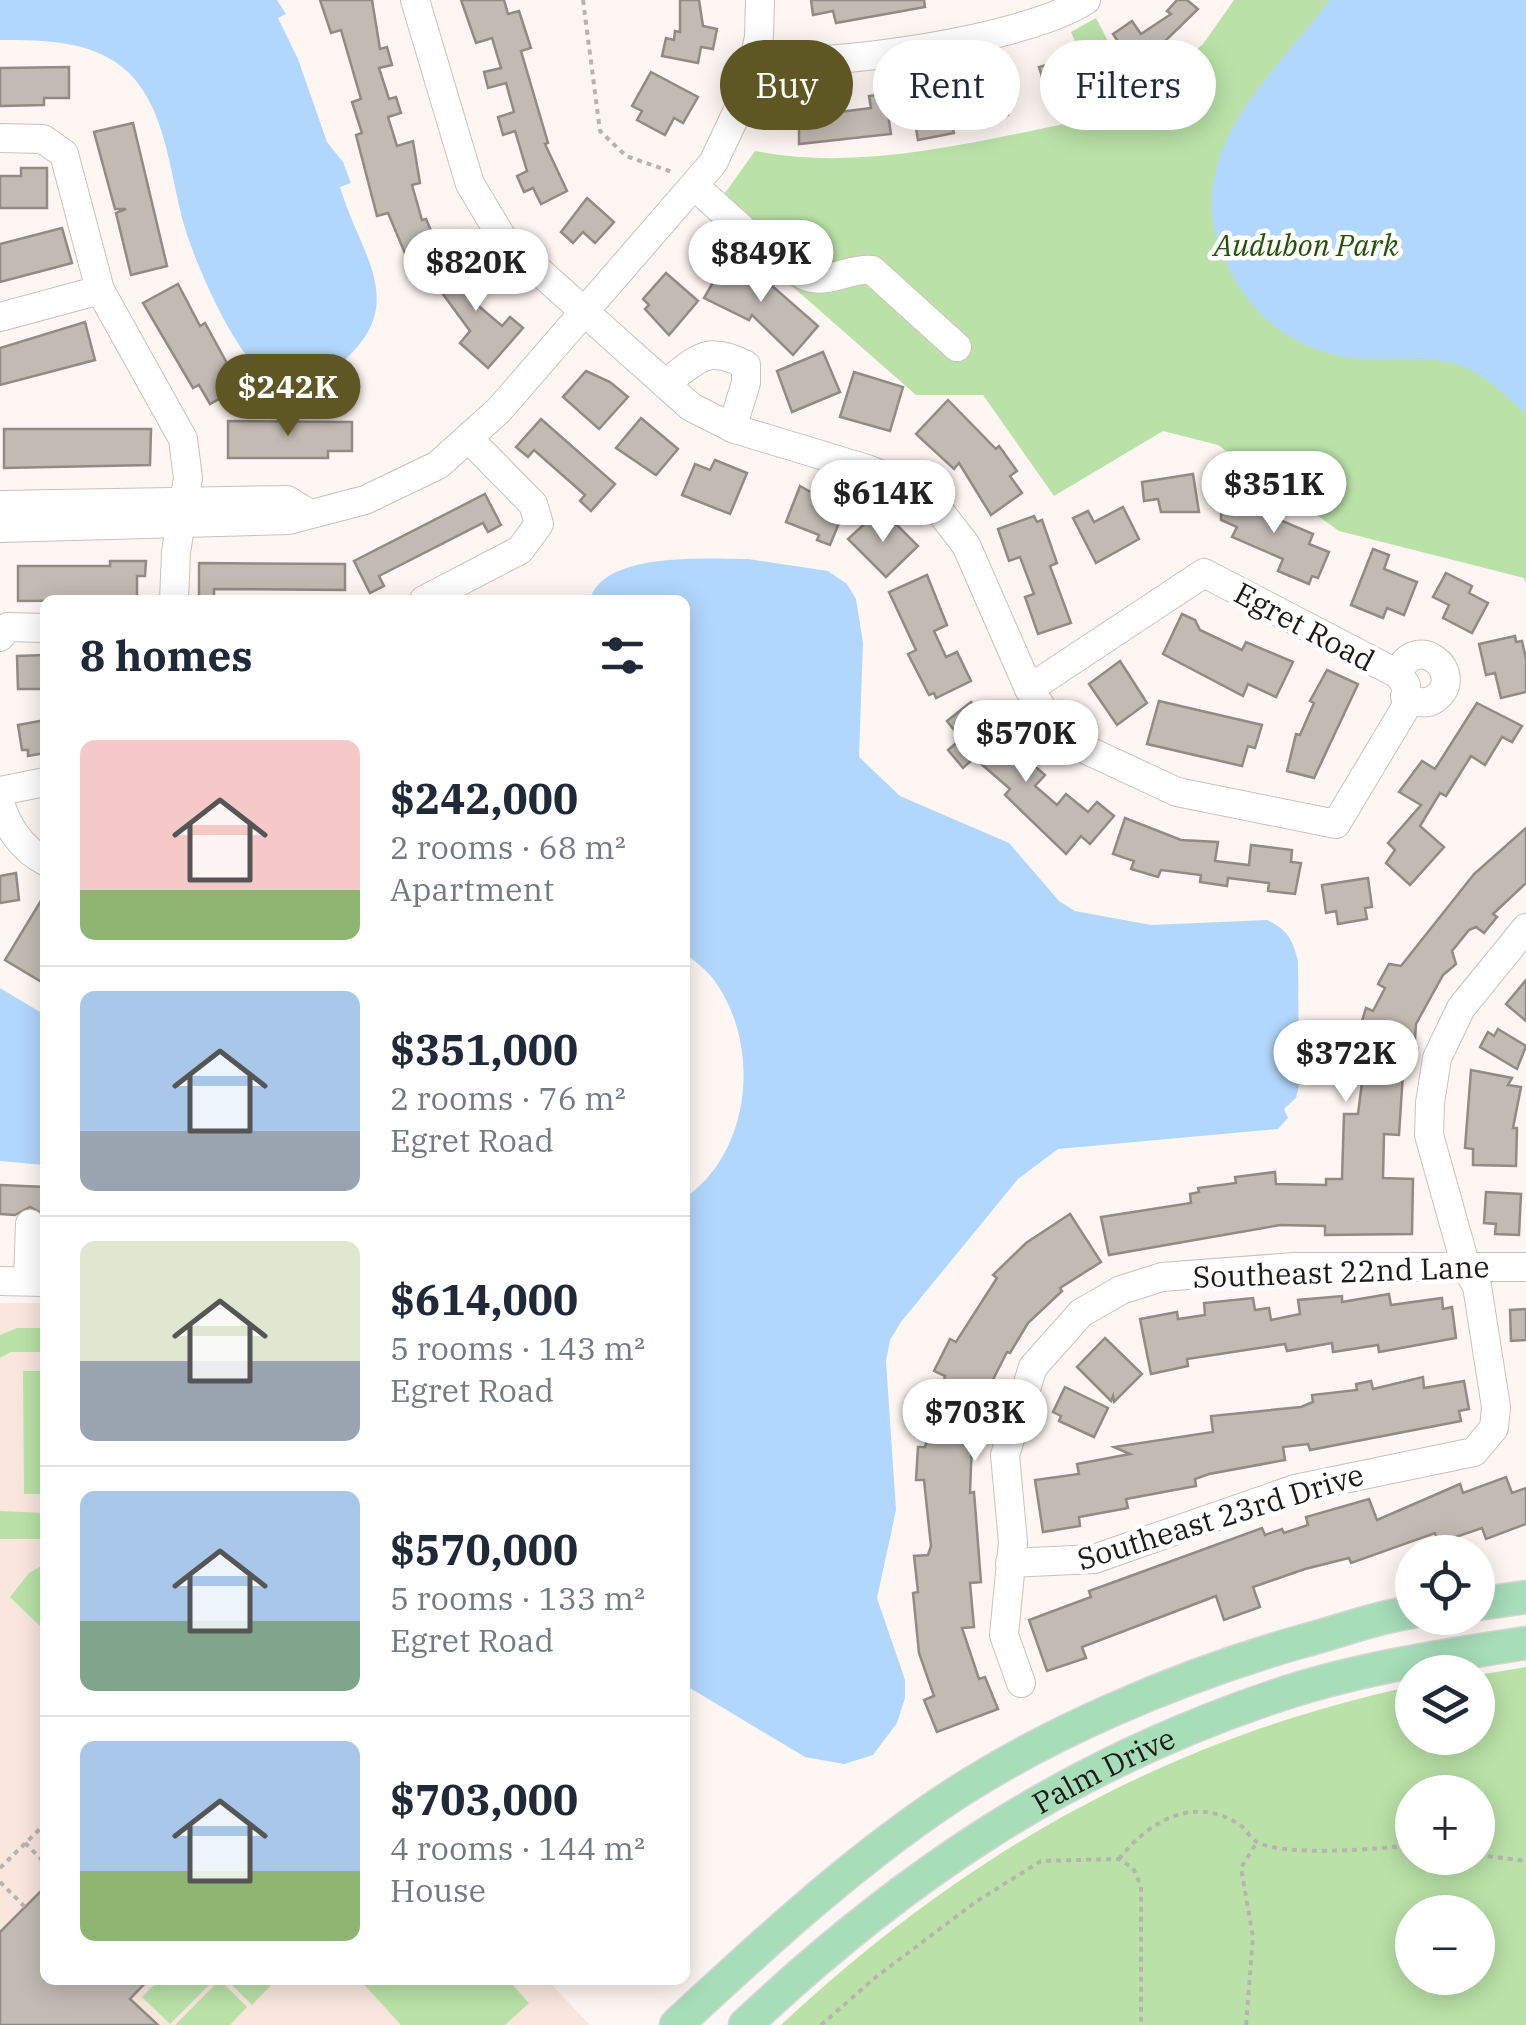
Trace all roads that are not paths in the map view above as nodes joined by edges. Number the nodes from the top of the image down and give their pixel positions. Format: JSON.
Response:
{"nodes":[{"id":1,"x":415,"y":0,"type":"edge"},
{"id":2,"x":760,"y":0,"type":"edge"},
{"id":3,"x":1086,"y":0,"type":"edge"},
{"id":4,"x":756,"y":40,"type":"edge"},
{"id":5,"x":853,"y":57,"type":"edge"},
{"id":6,"x":731,"y":130,"type":"edge"},
{"id":7,"x":0,"y":138,"type":"edge"},
{"id":8,"x":691,"y":185,"type":"junction"},
{"id":9,"x":100,"y":290,"type":"junction"},
{"id":10,"x":584,"y":312,"type":"junction"},
{"id":11,"x":0,"y":317,"type":"edge"},
{"id":12,"x":957,"y":347,"type":"dead end"},
{"id":13,"x":665,"y":384,"type":"junction"},
{"id":14,"x":732,"y":428,"type":"junction"},
{"id":15,"x":470,"y":440,"type":"junction"},
{"id":16,"x":0,"y":504,"type":"edge"},
{"id":17,"x":181,"y":514,"type":"junction"},
{"id":18,"x":0,"y":528,"type":"edge"},
{"id":19,"x":471,"y":588,"type":"edge"},
{"id":20,"x":174,"y":595,"type":"edge"},
{"id":21,"x":444,"y":595,"type":"edge"},
{"id":22,"x":40,"y":628,"type":"edge"},
{"id":23,"x":0,"y":638,"type":"edge"},
{"id":24,"x":1030,"y":689,"type":"junction"},
{"id":25,"x":40,"y":783,"type":"edge"},
{"id":26,"x":0,"y":791,"type":"edge"},
{"id":27,"x":0,"y":802,"type":"edge"},
{"id":28,"x":8,"y":837,"type":"edge"},
{"id":29,"x":40,"y":859,"type":"edge"},
{"id":30,"x":1526,"y":928,"type":"edge"},
{"id":31,"x":30,"y":1224,"type":"dead end"},
{"id":32,"x":1526,"y":1267,"type":"edge"},
{"id":33,"x":1466,"y":1268,"type":"junction"},
{"id":34,"x":24,"y":1281,"type":"edge"},
{"id":35,"x":1010,"y":1563,"type":"junction"},
{"id":36,"x":1526,"y":1598,"type":"edge"},
{"id":37,"x":1495,"y":1602,"type":"edge"},
{"id":38,"x":1395,"y":1617,"type":"edge"},
{"id":39,"x":1526,"y":1643,"type":"edge"},
{"id":40,"x":1021,"y":1683,"type":"dead end"},
{"id":41,"x":676,"y":2025,"type":"edge"},
{"id":42,"x":745,"y":2025,"type":"edge"}],
"edges":[{"from":1,"to":10,"type":"street","name":"Egret Road"},
{"from":2,"to":4,"type":"street"},
{"from":3,"to":5,"type":"street"},
{"from":6,"to":8,"type":"street"},
{"from":7,"to":9,"type":"street"},
{"from":8,"to":10,"type":"street"},
{"from":8,"to":12,"type":"street"},
{"from":9,"to":11,"type":"street"},
{"from":9,"to":17,"type":"street"},
{"from":10,"to":13,"type":"street","name":"Egret Road"},
{"from":10,"to":15,"type":"street"},
{"from":13,"to":14,"type":"street","name":"Egret Road"},
{"from":13,"to":14,"type":"street"},
{"from":14,"to":24,"type":"street","name":"Egret Road"},
{"from":15,"to":17,"type":"street"},
{"from":15,"to":19,"type":"street"},
{"from":16,"to":17,"type":"street"},
{"from":17,"to":18,"type":"street"},
{"from":17,"to":20,"type":"street"},
{"from":19,"to":21,"type":"street"},
{"from":22,"to":23,"type":"street"},
{"from":24,"to":24,"type":"street","name":"Egret Road"},
{"from":25,"to":26,"type":"street"},
{"from":27,"to":28,"type":"street"},
{"from":28,"to":29,"type":"street"},
{"from":30,"to":33,"type":"street"},
{"from":31,"to":34,"type":"street"},
{"from":32,"to":33,"type":"street","name":"Southeast 22nd Lane"},
{"from":33,"to":35,"type":"street","name":"Southeast 22nd Lane"},
{"from":33,"to":35,"type":"street","name":"Southeast 23rd Drive"},
{"from":35,"to":40,"type":"street","name":"Southeast 22nd Lane"},
{"from":36,"to":37,"type":"main road"},
{"from":38,"to":41,"type":"main road","name":"Palm Drive"},
{"from":39,"to":42,"type":"main road","name":"Palm Drive"}]}
